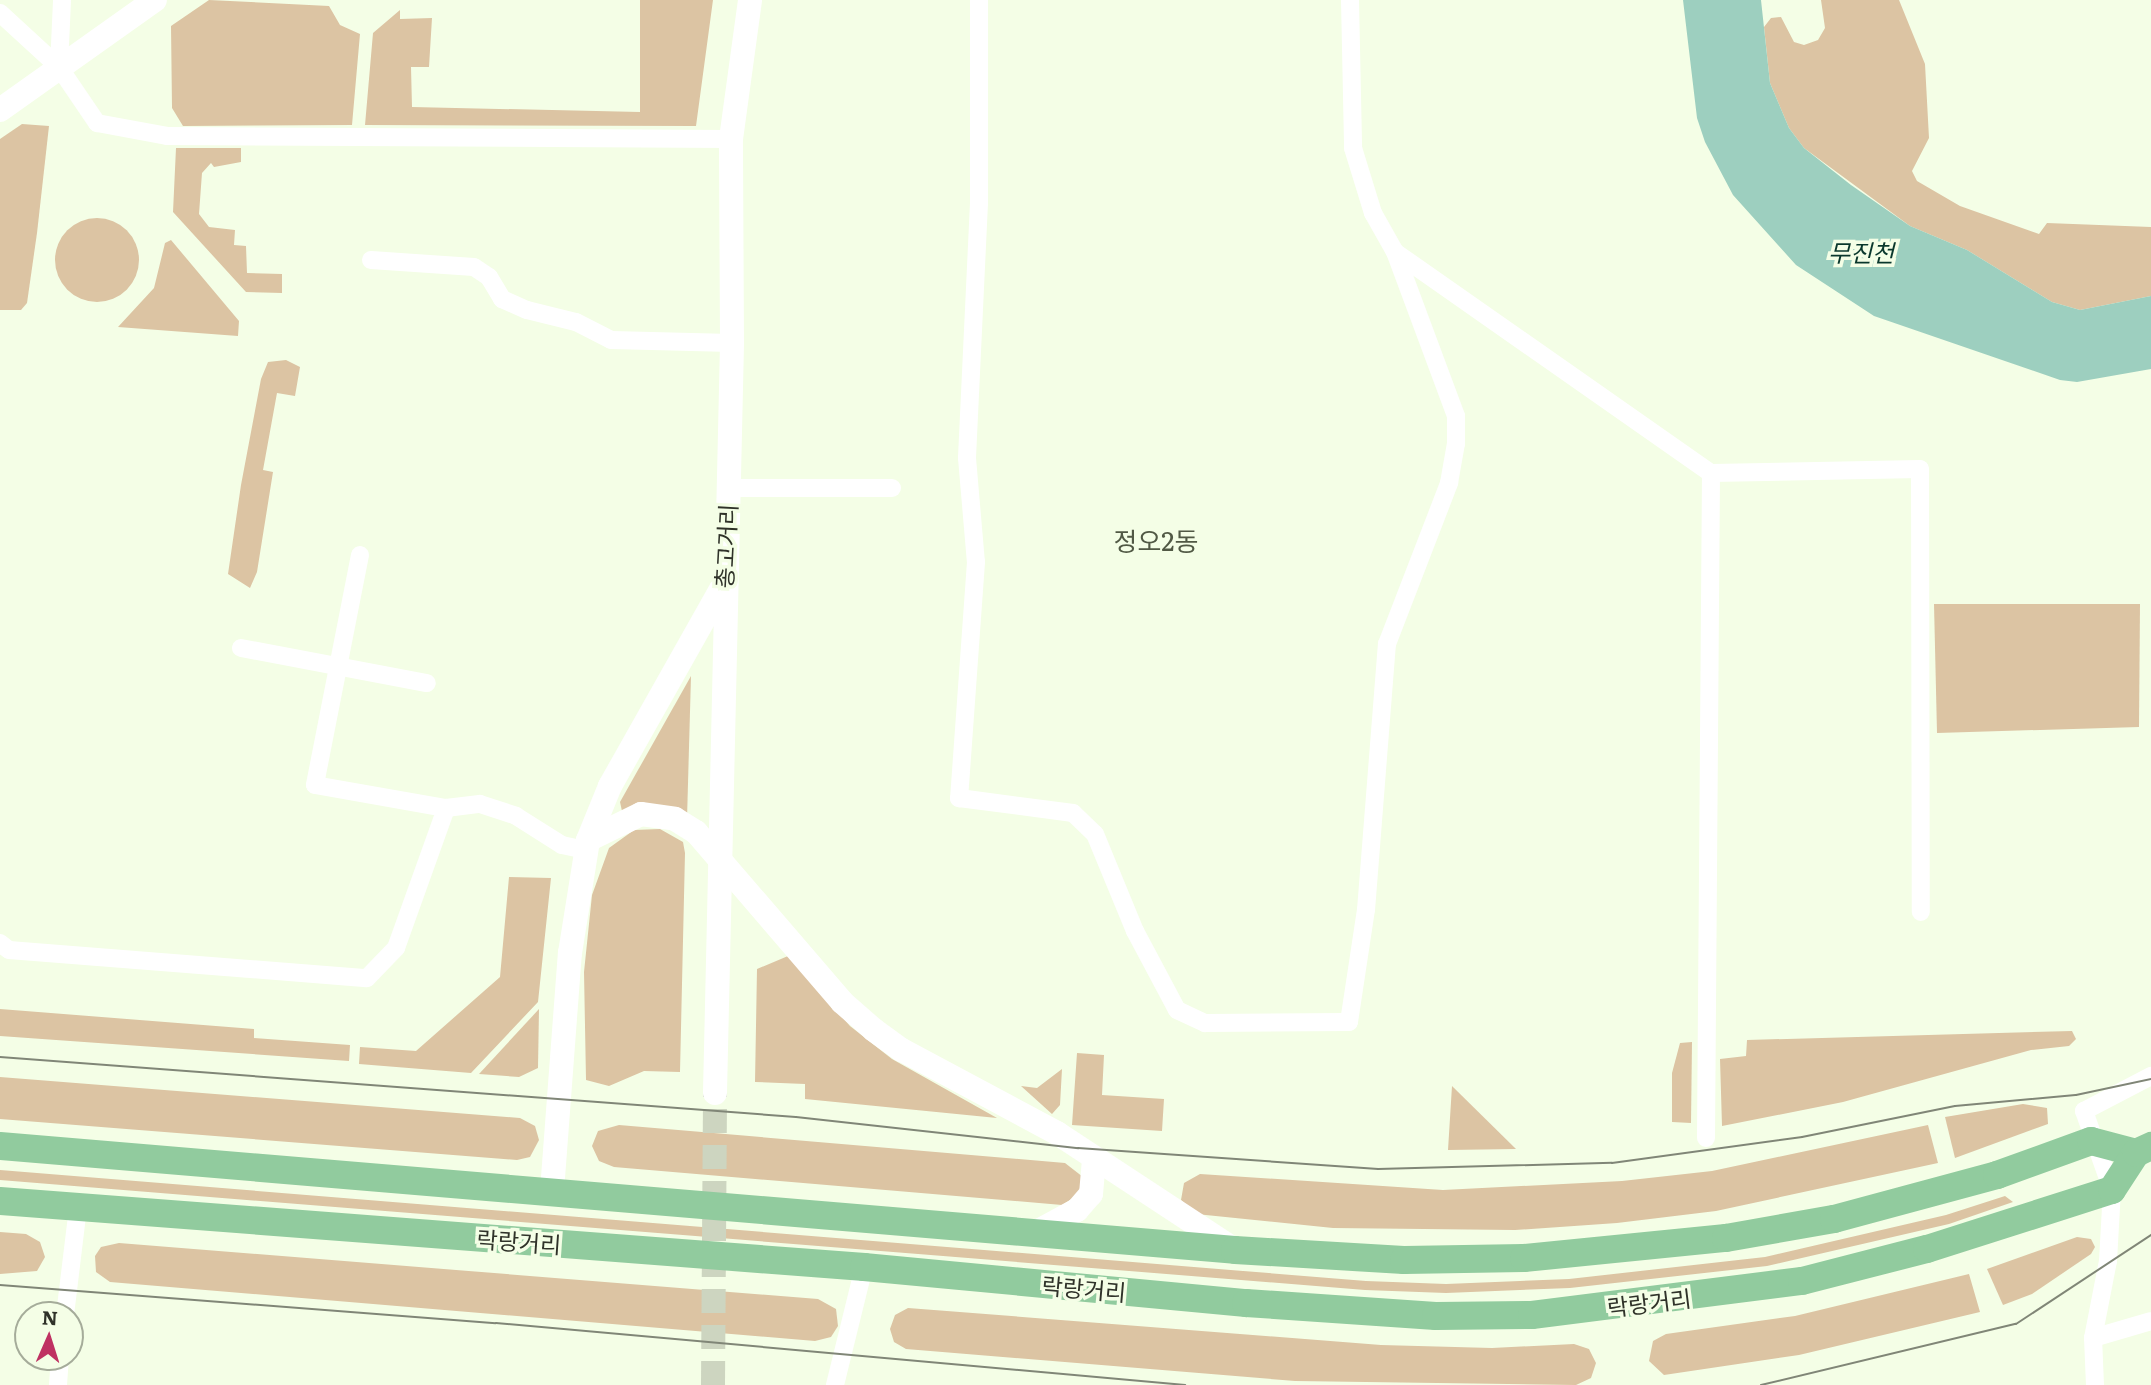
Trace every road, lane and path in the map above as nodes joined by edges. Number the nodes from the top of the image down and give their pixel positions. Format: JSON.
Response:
{"nodes":[{"id":1,"x":62,"y":0,"type":"edge"},
{"id":2,"x":155,"y":0,"type":"edge"},
{"id":3,"x":750,"y":0,"type":"edge"},
{"id":4,"x":979,"y":0,"type":"edge"},
{"id":5,"x":1350,"y":0,"type":"edge"},
{"id":6,"x":0,"y":13,"type":"edge"},
{"id":7,"x":59,"y":67,"type":"junction"},
{"id":8,"x":0,"y":110,"type":"edge"},
{"id":9,"x":731,"y":139,"type":"junction"},
{"id":10,"x":1395,"y":252,"type":"junction"},
{"id":11,"x":371,"y":260,"type":"dead end"},
{"id":12,"x":732,"y":343,"type":"junction"},
{"id":13,"x":1711,"y":473,"type":"junction"},
{"id":14,"x":728,"y":488,"type":"junction"},
{"id":15,"x":892,"y":488,"type":"dead end"},
{"id":16,"x":360,"y":555,"type":"dead end"},
{"id":17,"x":723,"y":586,"type":"junction"},
{"id":18,"x":242,"y":648,"type":"dead end"},
{"id":19,"x":338,"y":665,"type":"junction"},
{"id":20,"x":428,"y":683,"type":"dead end"},
{"id":21,"x":446,"y":808,"type":"junction"},
{"id":22,"x":587,"y":845,"type":"junction"},
{"id":23,"x":722,"y":861,"type":"junction"},
{"id":24,"x":1922,"y":912,"type":"dead end"},
{"id":25,"x":0,"y":943,"type":"edge"},
{"id":26,"x":2151,"y":1076,"type":"edge"},
{"id":27,"x":715,"y":1093,"type":"tunnel mouth"},
{"id":28,"x":1706,"y":1139,"type":"dead end"},
{"id":29,"x":2091,"y":1142,"type":"junction"},
{"id":30,"x":0,"y":1146,"type":"edge"},
{"id":31,"x":2143,"y":1150,"type":"edge"},
{"id":32,"x":1094,"y":1159,"type":"junction"},
{"id":33,"x":2112,"y":1190,"type":"junction"},
{"id":34,"x":552,"y":1191,"type":"junction"},
{"id":35,"x":0,"y":1201,"type":"edge"},
{"id":36,"x":78,"y":1208,"type":"junction"},
{"id":37,"x":1040,"y":1230,"type":"junction"},
{"id":38,"x":1235,"y":1250,"type":"junction"},
{"id":39,"x":864,"y":1267,"type":"junction"},
{"id":40,"x":67,"y":1301,"type":"edge"},
{"id":41,"x":2151,"y":1321,"type":"edge"},
{"id":42,"x":2093,"y":1339,"type":"junction"},
{"id":43,"x":835,"y":1385,"type":"edge"},
{"id":44,"x":2095,"y":1385,"type":"edge"}],
"edges":[{"from":1,"to":7,"type":"street"},
{"from":2,"to":7,"type":"main road"},
{"from":3,"to":9,"type":"main road","name":"총고거리"},
{"from":4,"to":10,"type":"street"},
{"from":5,"to":10,"type":"street"},
{"from":6,"to":7,"type":"street"},
{"from":7,"to":8,"type":"main road"},
{"from":7,"to":9,"type":"street"},
{"from":9,"to":12,"type":"main road","name":"총고거리"},
{"from":10,"to":13,"type":"street"},
{"from":11,"to":12,"type":"street"},
{"from":12,"to":14,"type":"main road","name":"총고거리"},
{"from":13,"to":24,"type":"street"},
{"from":13,"to":28,"type":"street"},
{"from":14,"to":15,"type":"street"},
{"from":14,"to":17,"type":"main road","name":"총고거리"},
{"from":16,"to":19,"type":"street"},
{"from":17,"to":22,"type":"main road"},
{"from":17,"to":23,"type":"main road","name":"총고거리"},
{"from":18,"to":19,"type":"street"},
{"from":19,"to":20,"type":"street"},
{"from":19,"to":21,"type":"street"},
{"from":21,"to":22,"type":"street"},
{"from":21,"to":25,"type":"street"},
{"from":22,"to":23,"type":"main road"},
{"from":22,"to":34,"type":"main road"},
{"from":23,"to":27,"type":"main road","name":"총고거리"},
{"from":23,"to":32,"type":"main road"},
{"from":26,"to":29,"type":"street"},
{"from":29,"to":31,"type":"main road"},
{"from":29,"to":33,"type":"street"},
{"from":29,"to":38,"type":"main road"},
{"from":30,"to":34,"type":"main road"},
{"from":31,"to":33,"type":"main road"},
{"from":32,"to":37,"type":"main road"},
{"from":32,"to":38,"type":"main road"},
{"from":33,"to":39,"type":"main road","name":"락랑거리"},
{"from":33,"to":42,"type":"street"},
{"from":34,"to":37,"type":"main road"},
{"from":35,"to":36,"type":"main road","name":"락랑거리"},
{"from":36,"to":39,"type":"main road","name":"락랑거리"},
{"from":36,"to":40,"type":"street"},
{"from":37,"to":38,"type":"main road"},
{"from":39,"to":43,"type":"street"},
{"from":41,"to":42,"type":"street"},
{"from":42,"to":44,"type":"street"}]}
